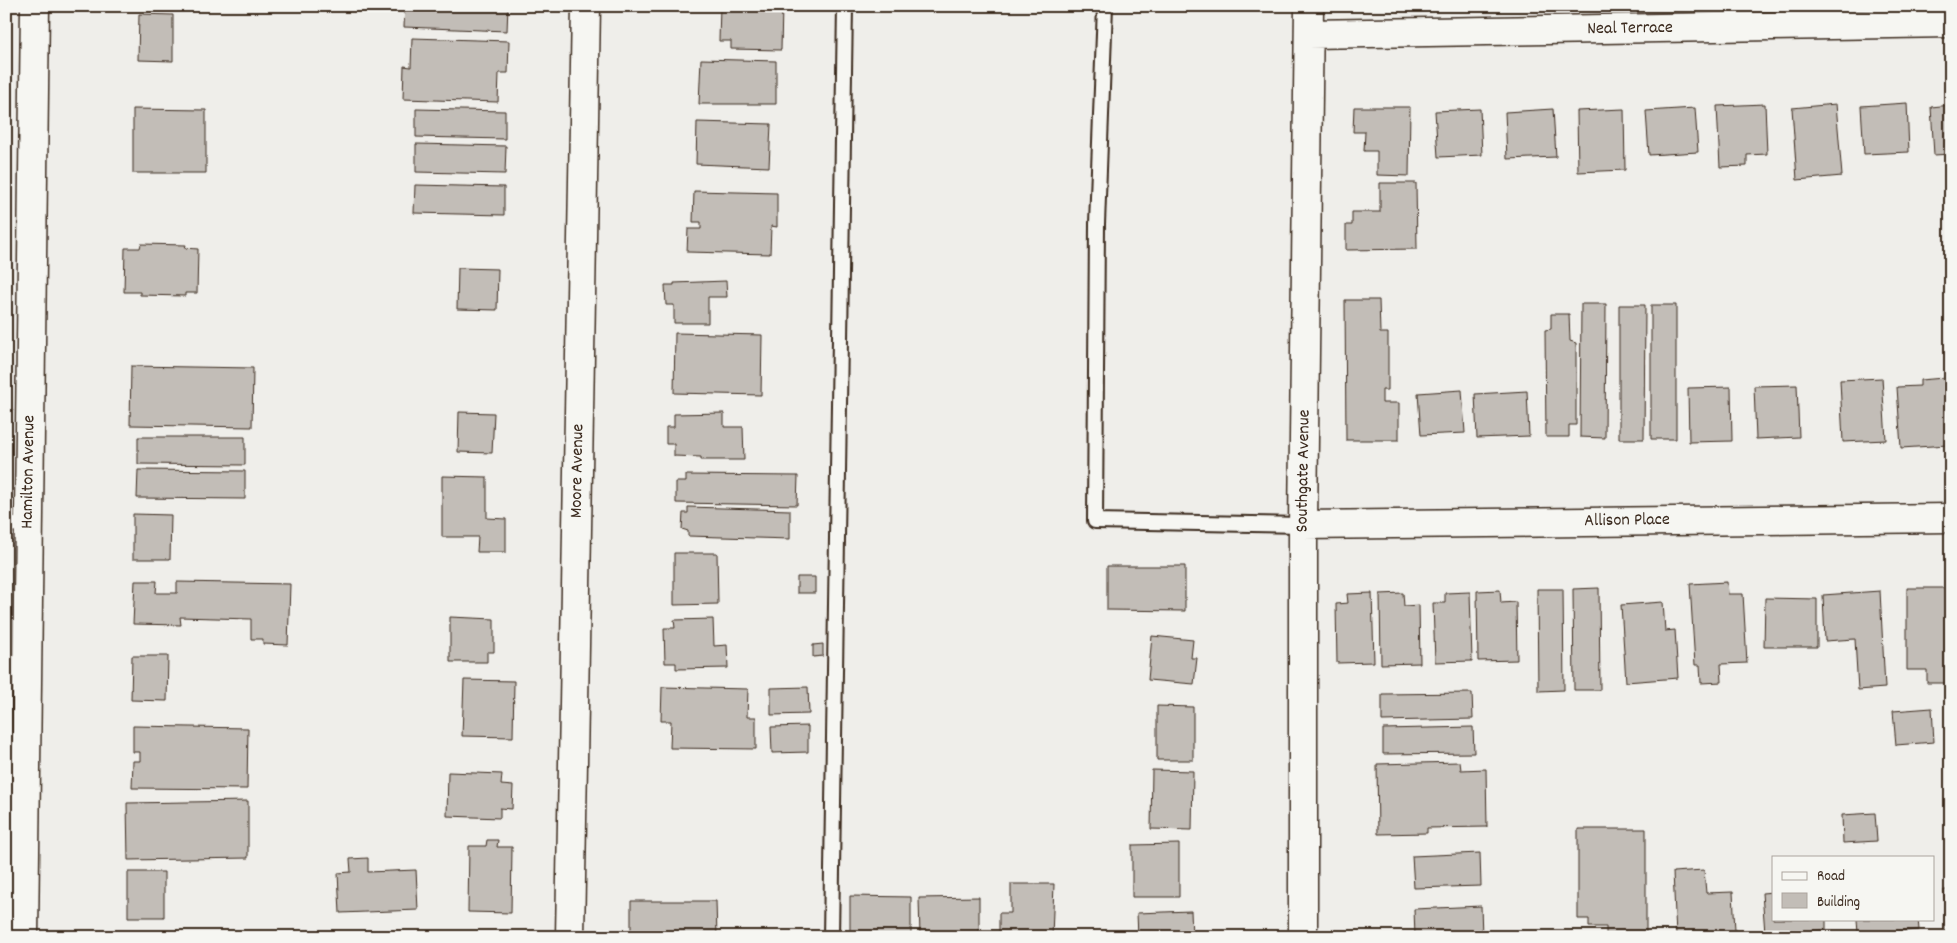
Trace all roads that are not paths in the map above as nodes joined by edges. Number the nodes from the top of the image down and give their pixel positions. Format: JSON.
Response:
{"nodes":[{"id":1,"x":35,"y":6,"type":"edge"},
{"id":2,"x":586,"y":6,"type":"edge"},
{"id":3,"x":845,"y":6,"type":"edge"},
{"id":4,"x":1105,"y":6,"type":"edge"},
{"id":5,"x":1309,"y":6,"type":"edge"},
{"id":6,"x":1951,"y":23,"type":"edge"},
{"id":7,"x":1309,"y":34,"type":"junction"},
{"id":8,"x":1951,"y":518,"type":"edge"},
{"id":9,"x":18,"y":524,"type":"edge"},
{"id":10,"x":1303,"y":525,"type":"junction"},
{"id":11,"x":24,"y":937,"type":"edge"},
{"id":12,"x":570,"y":937,"type":"edge"},
{"id":13,"x":831,"y":937,"type":"edge"},
{"id":14,"x":1303,"y":937,"type":"edge"}],
"edges":[{"from":1,"to":9,"type":"street","name":"Hamilton Avenue"},
{"from":2,"to":12,"type":"street","name":"Moore Avenue"},
{"from":3,"to":13,"type":"lane"},
{"from":4,"to":10,"type":"lane"},
{"from":5,"to":7,"type":"street","name":"Southgate Avenue"},
{"from":6,"to":7,"type":"street","name":"Neal Terrace"},
{"from":7,"to":10,"type":"street","name":"Southgate Avenue"},
{"from":8,"to":10,"type":"street","name":"Allison Place"},
{"from":9,"to":11,"type":"street","name":"Hamilton Avenue"},
{"from":10,"to":14,"type":"street","name":"Southgate Avenue"}]}
